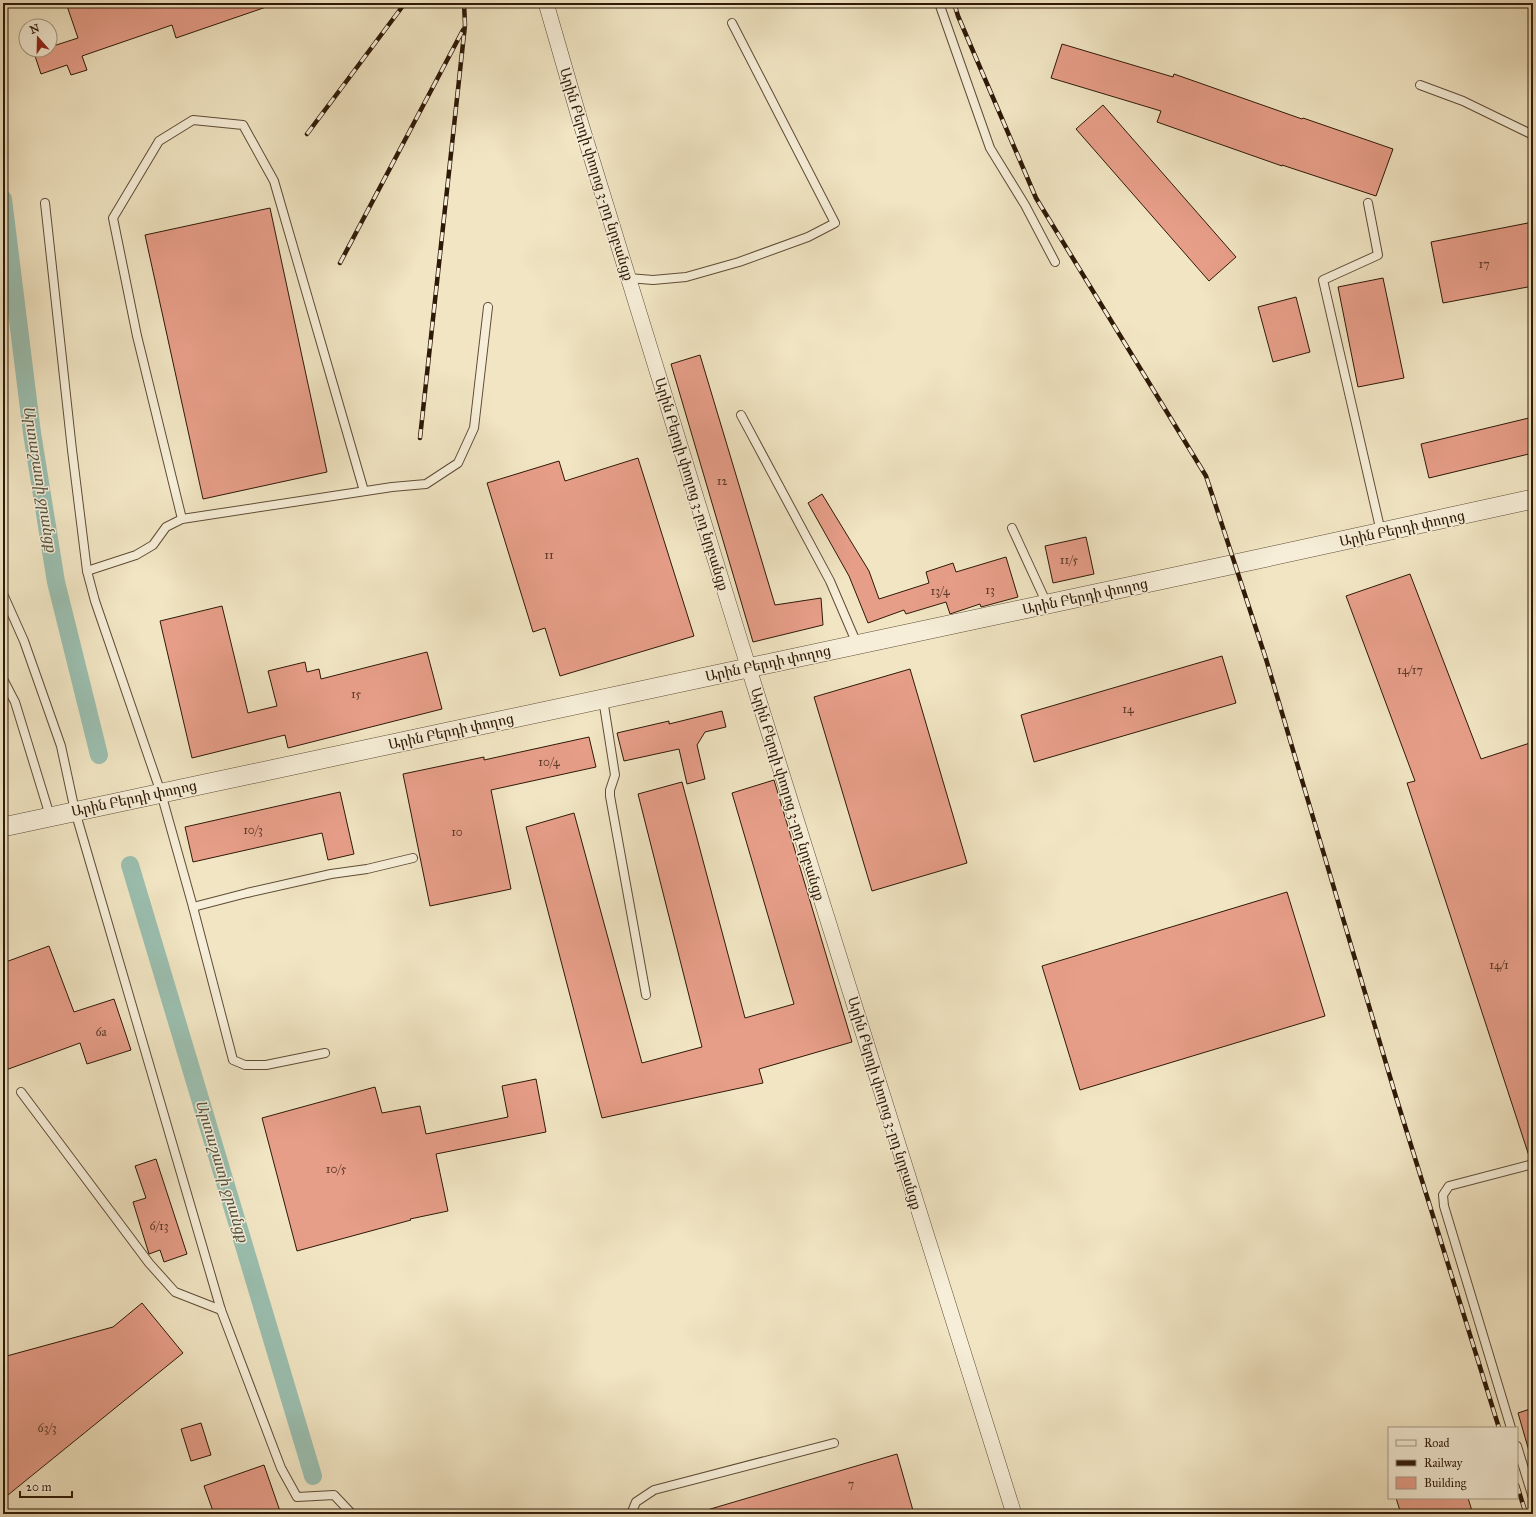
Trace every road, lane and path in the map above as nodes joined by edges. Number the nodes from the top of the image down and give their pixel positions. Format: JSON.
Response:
{"nodes":[{"id":1,"x":546,"y":3,"type":"edge"},
{"id":2,"x":939,"y":3,"type":"edge"},
{"id":3,"x":732,"y":23,"type":"dead end"},
{"id":4,"x":1420,"y":85,"type":"dead end"},
{"id":5,"x":1533,"y":136,"type":"edge"},
{"id":6,"x":45,"y":203,"type":"dead end"},
{"id":7,"x":1368,"y":203,"type":"dead end"},
{"id":8,"x":1056,"y":262,"type":"dead end"},
{"id":9,"x":628,"y":278,"type":"junction"},
{"id":10,"x":488,"y":307,"type":"dead end"},
{"id":11,"x":741,"y":415,"type":"dead end"},
{"id":12,"x":364,"y":491,"type":"junction"},
{"id":13,"x":1533,"y":499,"type":"edge"},
{"id":14,"x":182,"y":519,"type":"junction"},
{"id":15,"x":1012,"y":528,"type":"dead end"},
{"id":16,"x":1382,"y":532,"type":"junction"},
{"id":17,"x":87,"y":570,"type":"junction"},
{"id":18,"x":3,"y":594,"type":"edge"},
{"id":19,"x":1047,"y":604,"type":"junction"},
{"id":20,"x":857,"y":645,"type":"junction"},
{"id":21,"x":748,"y":668,"type":"junction"},
{"id":22,"x":3,"y":679,"type":"edge"},
{"id":23,"x":603,"y":699,"type":"junction"},
{"id":24,"x":161,"y":793,"type":"junction"},
{"id":25,"x":75,"y":811,"type":"junction"},
{"id":26,"x":50,"y":816,"type":"junction"},
{"id":27,"x":3,"y":826,"type":"edge"},
{"id":28,"x":413,"y":858,"type":"dead end"},
{"id":29,"x":193,"y":907,"type":"junction"},
{"id":30,"x":646,"y":995,"type":"dead end"},
{"id":31,"x":324,"y":1053,"type":"dead end"},
{"id":32,"x":21,"y":1092,"type":"dead end"},
{"id":33,"x":1533,"y":1164,"type":"edge"},
{"id":34,"x":221,"y":1310,"type":"junction"},
{"id":35,"x":1511,"y":1427,"type":"edge"},
{"id":36,"x":834,"y":1443,"type":"dead end"},
{"id":37,"x":1518,"y":1449,"type":"edge"},
{"id":38,"x":1533,"y":1498,"type":"edge"},
{"id":39,"x":352,"y":1514,"type":"edge"},
{"id":40,"x":631,"y":1514,"type":"edge"},
{"id":41,"x":1014,"y":1514,"type":"edge"}],
"edges":[{"from":1,"to":9,"type":"street","name":"Արին Բերդի փողոց 3-րդ նրբանցք"},
{"from":2,"to":8,"type":"lane"},
{"from":3,"to":9,"type":"lane"},
{"from":4,"to":5,"type":"lane"},
{"from":6,"to":17,"type":"lane"},
{"from":7,"to":16,"type":"lane"},
{"from":9,"to":21,"type":"street","name":"Արին Բերդի փողոց 3-րդ նրբանցք"},
{"from":10,"to":12,"type":"lane"},
{"from":11,"to":20,"type":"lane"},
{"from":12,"to":14,"type":"lane"},
{"from":12,"to":14,"type":"lane"},
{"from":13,"to":16,"type":"street","name":"Արին Բերդի փողոց"},
{"from":14,"to":17,"type":"lane"},
{"from":15,"to":19,"type":"lane"},
{"from":16,"to":19,"type":"street","name":"Արին Բերդի փողոց"},
{"from":17,"to":24,"type":"lane"},
{"from":18,"to":25,"type":"lane"},
{"from":19,"to":20,"type":"street","name":"Արին Բերդի փողոց"},
{"from":20,"to":21,"type":"street","name":"Արին Բերդի փողոց"},
{"from":21,"to":23,"type":"street","name":"Արին Բերդի փողոց"},
{"from":21,"to":41,"type":"street","name":"Արին Բերդի փողոց 3-րդ նրբանցք"},
{"from":22,"to":26,"type":"lane"},
{"from":23,"to":24,"type":"street","name":"Արին Բերդի փողոց"},
{"from":23,"to":30,"type":"lane"},
{"from":24,"to":25,"type":"street","name":"Արին Բերդի փողոց"},
{"from":24,"to":29,"type":"lane"},
{"from":25,"to":26,"type":"street","name":"Արին Բերդի փողոց"},
{"from":25,"to":34,"type":"lane"},
{"from":26,"to":27,"type":"street","name":"Արին Բերդի փողոց"},
{"from":28,"to":29,"type":"lane"},
{"from":29,"to":31,"type":"lane"},
{"from":32,"to":34,"type":"lane"},
{"from":33,"to":35,"type":"lane"},
{"from":34,"to":39,"type":"lane"},
{"from":36,"to":40,"type":"lane"},
{"from":37,"to":38,"type":"lane"}]}
